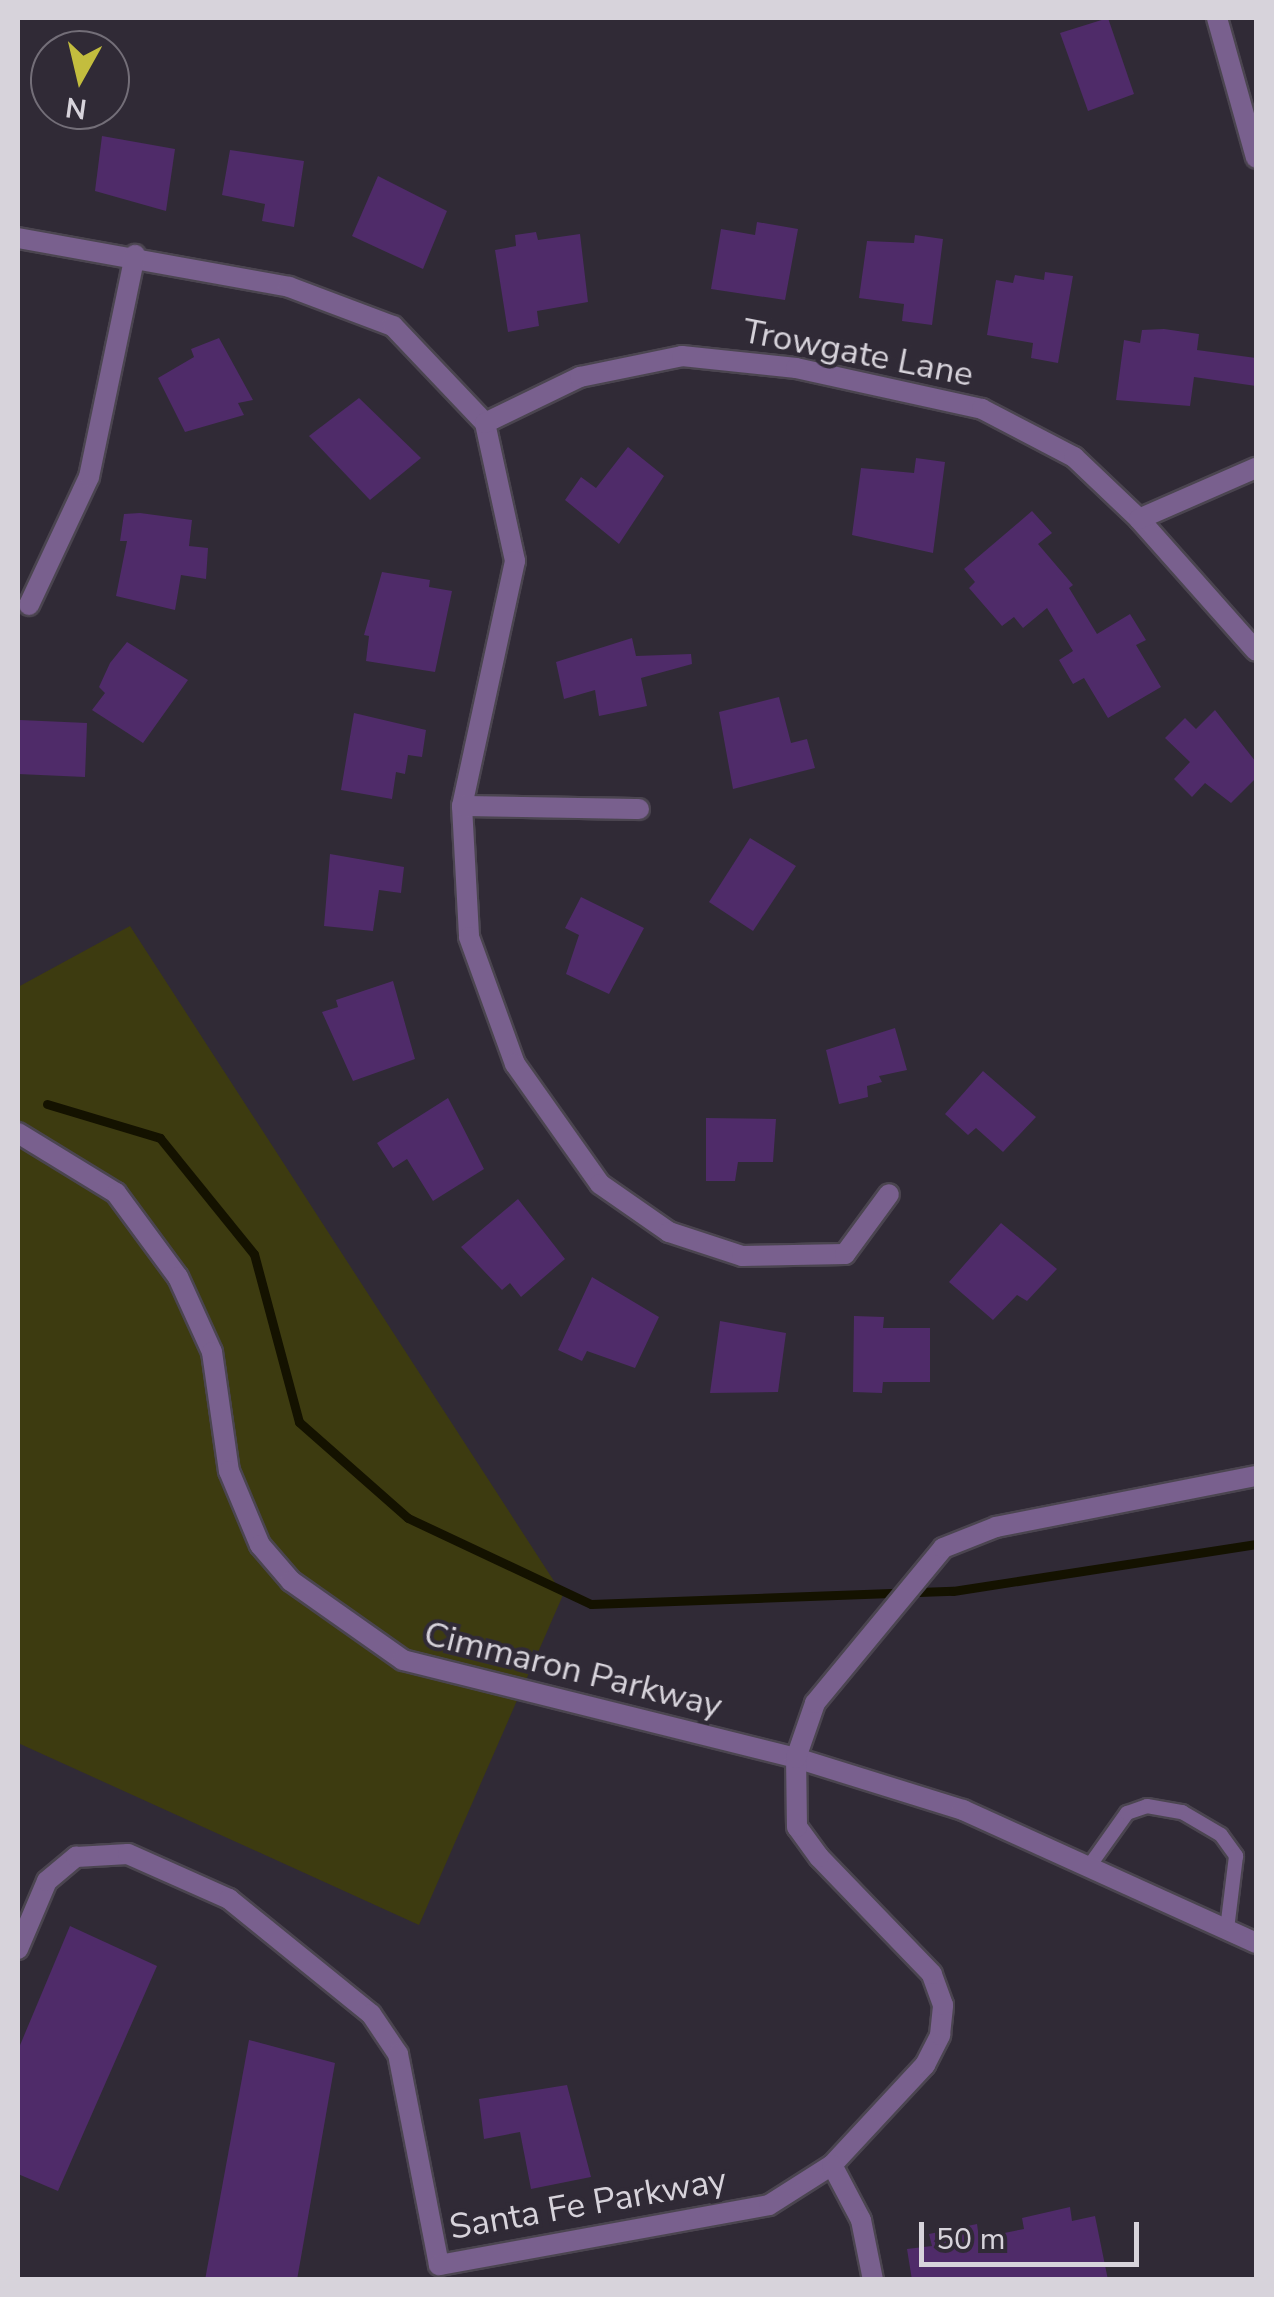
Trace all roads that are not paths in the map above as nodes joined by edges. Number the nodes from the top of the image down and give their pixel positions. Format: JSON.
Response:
{"nodes":[{"id":1,"x":1217,"y":18,"type":"edge"},
{"id":2,"x":1256,"y":158,"type":"edge"},
{"id":3,"x":18,"y":238,"type":"edge"},
{"id":4,"x":134,"y":254,"type":"junction"},
{"id":5,"x":485,"y":423,"type":"junction"},
{"id":6,"x":1256,"y":468,"type":"edge"},
{"id":7,"x":1139,"y":519,"type":"junction"},
{"id":8,"x":29,"y":605,"type":"dead end"},
{"id":9,"x":1256,"y":651,"type":"edge"},
{"id":10,"x":462,"y":806,"type":"junction"},
{"id":11,"x":639,"y":809,"type":"dead end"},
{"id":12,"x":18,"y":1133,"type":"edge"},
{"id":13,"x":889,"y":1194,"type":"dead end"},
{"id":14,"x":1256,"y":1476,"type":"edge"},
{"id":15,"x":796,"y":1758,"type":"junction"},
{"id":16,"x":1090,"y":1866,"type":"junction"},
{"id":17,"x":1227,"y":1929,"type":"junction"},
{"id":18,"x":1256,"y":1942,"type":"edge"},
{"id":19,"x":18,"y":1949,"type":"edge"},
{"id":20,"x":832,"y":2165,"type":"junction"},
{"id":21,"x":873,"y":2280,"type":"edge"}],
"edges":[{"from":1,"to":2,"type":"street"},
{"from":3,"to":4,"type":"street"},
{"from":4,"to":5,"type":"street"},
{"from":4,"to":8,"type":"street"},
{"from":5,"to":7,"type":"street","name":"Trowgate Lane"},
{"from":5,"to":10,"type":"street"},
{"from":6,"to":7,"type":"street"},
{"from":7,"to":9,"type":"street","name":"Trowgate Lane"},
{"from":10,"to":11,"type":"street"},
{"from":10,"to":13,"type":"street"},
{"from":12,"to":15,"type":"street","name":"Cimmaron Parkway"},
{"from":14,"to":15,"type":"street"},
{"from":15,"to":16,"type":"street","name":"Cimmaron Parkway"},
{"from":15,"to":20,"type":"street","name":"Santa Fe Parkway"},
{"from":16,"to":17,"type":"street","name":"Cimmaron Parkway"},
{"from":16,"to":17,"type":"lane"},
{"from":17,"to":18,"type":"street","name":"Cimmaron Parkway"},
{"from":19,"to":20,"type":"street","name":"Santa Fe Parkway"},
{"from":20,"to":21,"type":"street"}]}
